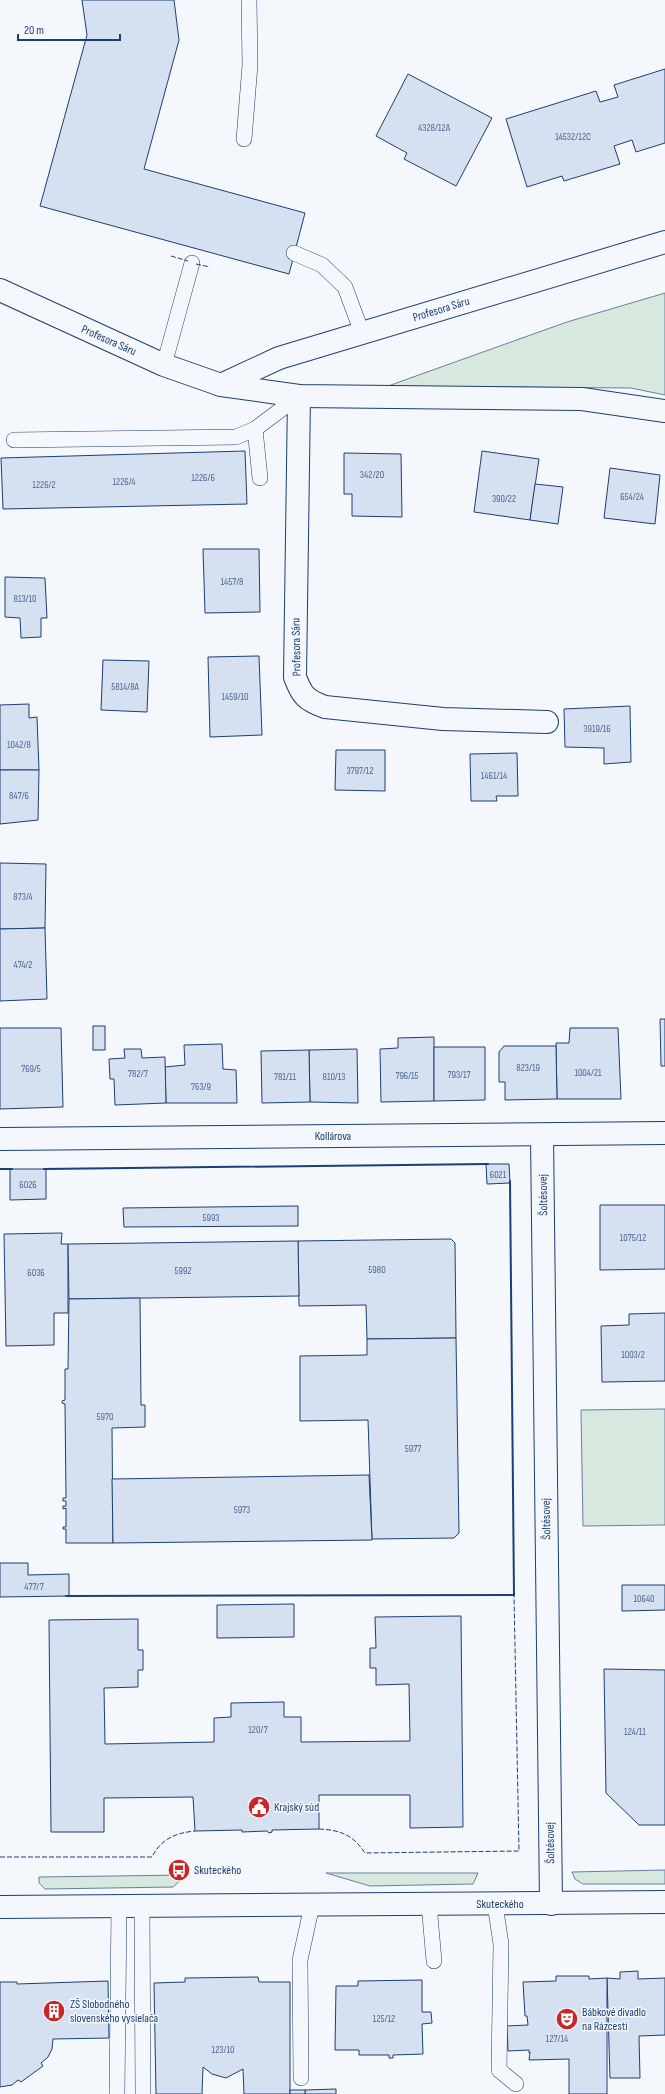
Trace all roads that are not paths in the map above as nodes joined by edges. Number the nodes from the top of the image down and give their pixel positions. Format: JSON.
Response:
{"nodes":[{"id":1,"x":249,"y":0,"type":"edge"},
{"id":2,"x":244,"y":139,"type":"dead end"},
{"id":3,"x":665,"y":242,"type":"edge"},
{"id":4,"x":294,"y":253,"type":"dead end"},
{"id":5,"x":192,"y":262,"type":"dead end"},
{"id":6,"x":0,"y":290,"type":"edge"},
{"id":7,"x":362,"y":333,"type":"junction"},
{"id":8,"x":164,"y":365,"type":"junction"},
{"id":9,"x":221,"y":385,"type":"junction"},
{"id":10,"x":299,"y":396,"type":"junction"},
{"id":11,"x":665,"y":411,"type":"edge"},
{"id":12,"x":255,"y":430,"type":"junction"},
{"id":13,"x":14,"y":440,"type":"dead end"},
{"id":14,"x":260,"y":478,"type":"dead end"},
{"id":15,"x":547,"y":722,"type":"dead end"},
{"id":16,"x":665,"y":1133,"type":"edge"},
{"id":17,"x":542,"y":1135,"type":"junction"},
{"id":18,"x":0,"y":1139,"type":"edge"},
{"id":19,"x":665,"y":1902,"type":"edge"},
{"id":20,"x":429,"y":1904,"type":"junction"},
{"id":21,"x":494,"y":1904,"type":"junction"},
{"id":22,"x":551,"y":1904,"type":"junction"},
{"id":23,"x":312,"y":1905,"type":"junction"},
{"id":24,"x":119,"y":1906,"type":"junction"},
{"id":25,"x":142,"y":1906,"type":"junction"},
{"id":26,"x":0,"y":1907,"type":"edge"},
{"id":27,"x":434,"y":1961,"type":"dead end"},
{"id":28,"x":301,"y":2078,"type":"dead end"},
{"id":29,"x":516,"y":2084,"type":"dead end"},
{"id":30,"x":117,"y":2094,"type":"edge"},
{"id":31,"x":142,"y":2094,"type":"edge"}],
"edges":[{"from":1,"to":2,"type":"lane"},
{"from":3,"to":7,"type":"street","name":"Profesora Sáru"},
{"from":4,"to":7,"type":"lane"},
{"from":5,"to":8,"type":"lane"},
{"from":6,"to":8,"type":"street","name":"Profesora Sáru"},
{"from":7,"to":9,"type":"street","name":"Profesora Sáru"},
{"from":8,"to":9,"type":"street","name":"Profesora Sáru"},
{"from":9,"to":10,"type":"street","name":"Profesora Sáru"},
{"from":10,"to":11,"type":"street","name":"Profesora Sáru"},
{"from":10,"to":12,"type":"lane"},
{"from":10,"to":15,"type":"street","name":"Profesora Sáru"},
{"from":12,"to":13,"type":"lane"},
{"from":12,"to":14,"type":"lane"},
{"from":16,"to":17,"type":"street","name":"Kollárova"},
{"from":17,"to":18,"type":"street","name":"Kollárova"},
{"from":17,"to":22,"type":"street","name":"Šoltésovej"},
{"from":19,"to":22,"type":"street","name":"Skuteckého"},
{"from":20,"to":21,"type":"street","name":"Skuteckého"},
{"from":20,"to":23,"type":"street","name":"Skuteckého"},
{"from":20,"to":27,"type":"lane"},
{"from":21,"to":22,"type":"street","name":"Skuteckého"},
{"from":21,"to":29,"type":"lane"},
{"from":23,"to":25,"type":"street","name":"Skuteckého"},
{"from":23,"to":28,"type":"lane"},
{"from":24,"to":25,"type":"street","name":"Skuteckého"},
{"from":24,"to":26,"type":"street","name":"Skuteckého"},
{"from":24,"to":30,"type":"lane"},
{"from":25,"to":31,"type":"lane"}]}
